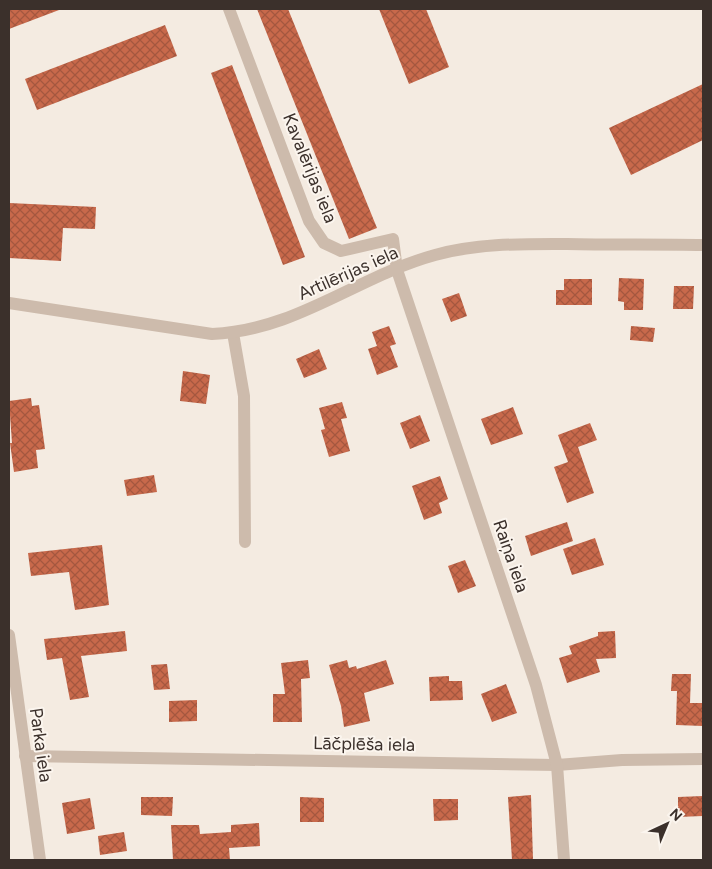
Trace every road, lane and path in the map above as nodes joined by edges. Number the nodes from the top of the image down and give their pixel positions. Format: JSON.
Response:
{"nodes":[{"id":1,"x":229,"y":9,"type":"edge"},
{"id":2,"x":703,"y":244,"type":"edge"},
{"id":3,"x":397,"y":270,"type":"junction"},
{"id":4,"x":9,"y":303,"type":"edge"},
{"id":5,"x":233,"y":333,"type":"junction"},
{"id":6,"x":245,"y":542,"type":"dead end"},
{"id":7,"x":9,"y":635,"type":"edge"},
{"id":8,"x":25,"y":756,"type":"junction"},
{"id":9,"x":703,"y":759,"type":"edge"},
{"id":10,"x":557,"y":765,"type":"junction"},
{"id":11,"x":40,"y":860,"type":"edge"},
{"id":12,"x":564,"y":860,"type":"edge"}],
"edges":[{"from":1,"to":3,"type":"street","name":"Kavalērijas iela"},
{"from":2,"to":3,"type":"street","name":"Artilērijas iela"},
{"from":3,"to":5,"type":"street","name":"Artilērijas iela"},
{"from":3,"to":10,"type":"street","name":"Raiņa iela"},
{"from":4,"to":5,"type":"street","name":"Artilērijas iela"},
{"from":5,"to":6,"type":"street"},
{"from":7,"to":8,"type":"street","name":"Parka iela"},
{"from":8,"to":10,"type":"street","name":"Lāčplēša iela"},
{"from":8,"to":11,"type":"street","name":"Parka iela"},
{"from":9,"to":10,"type":"street","name":"Lāčplēša iela"},
{"from":10,"to":12,"type":"street","name":"Raiņa iela"}]}
